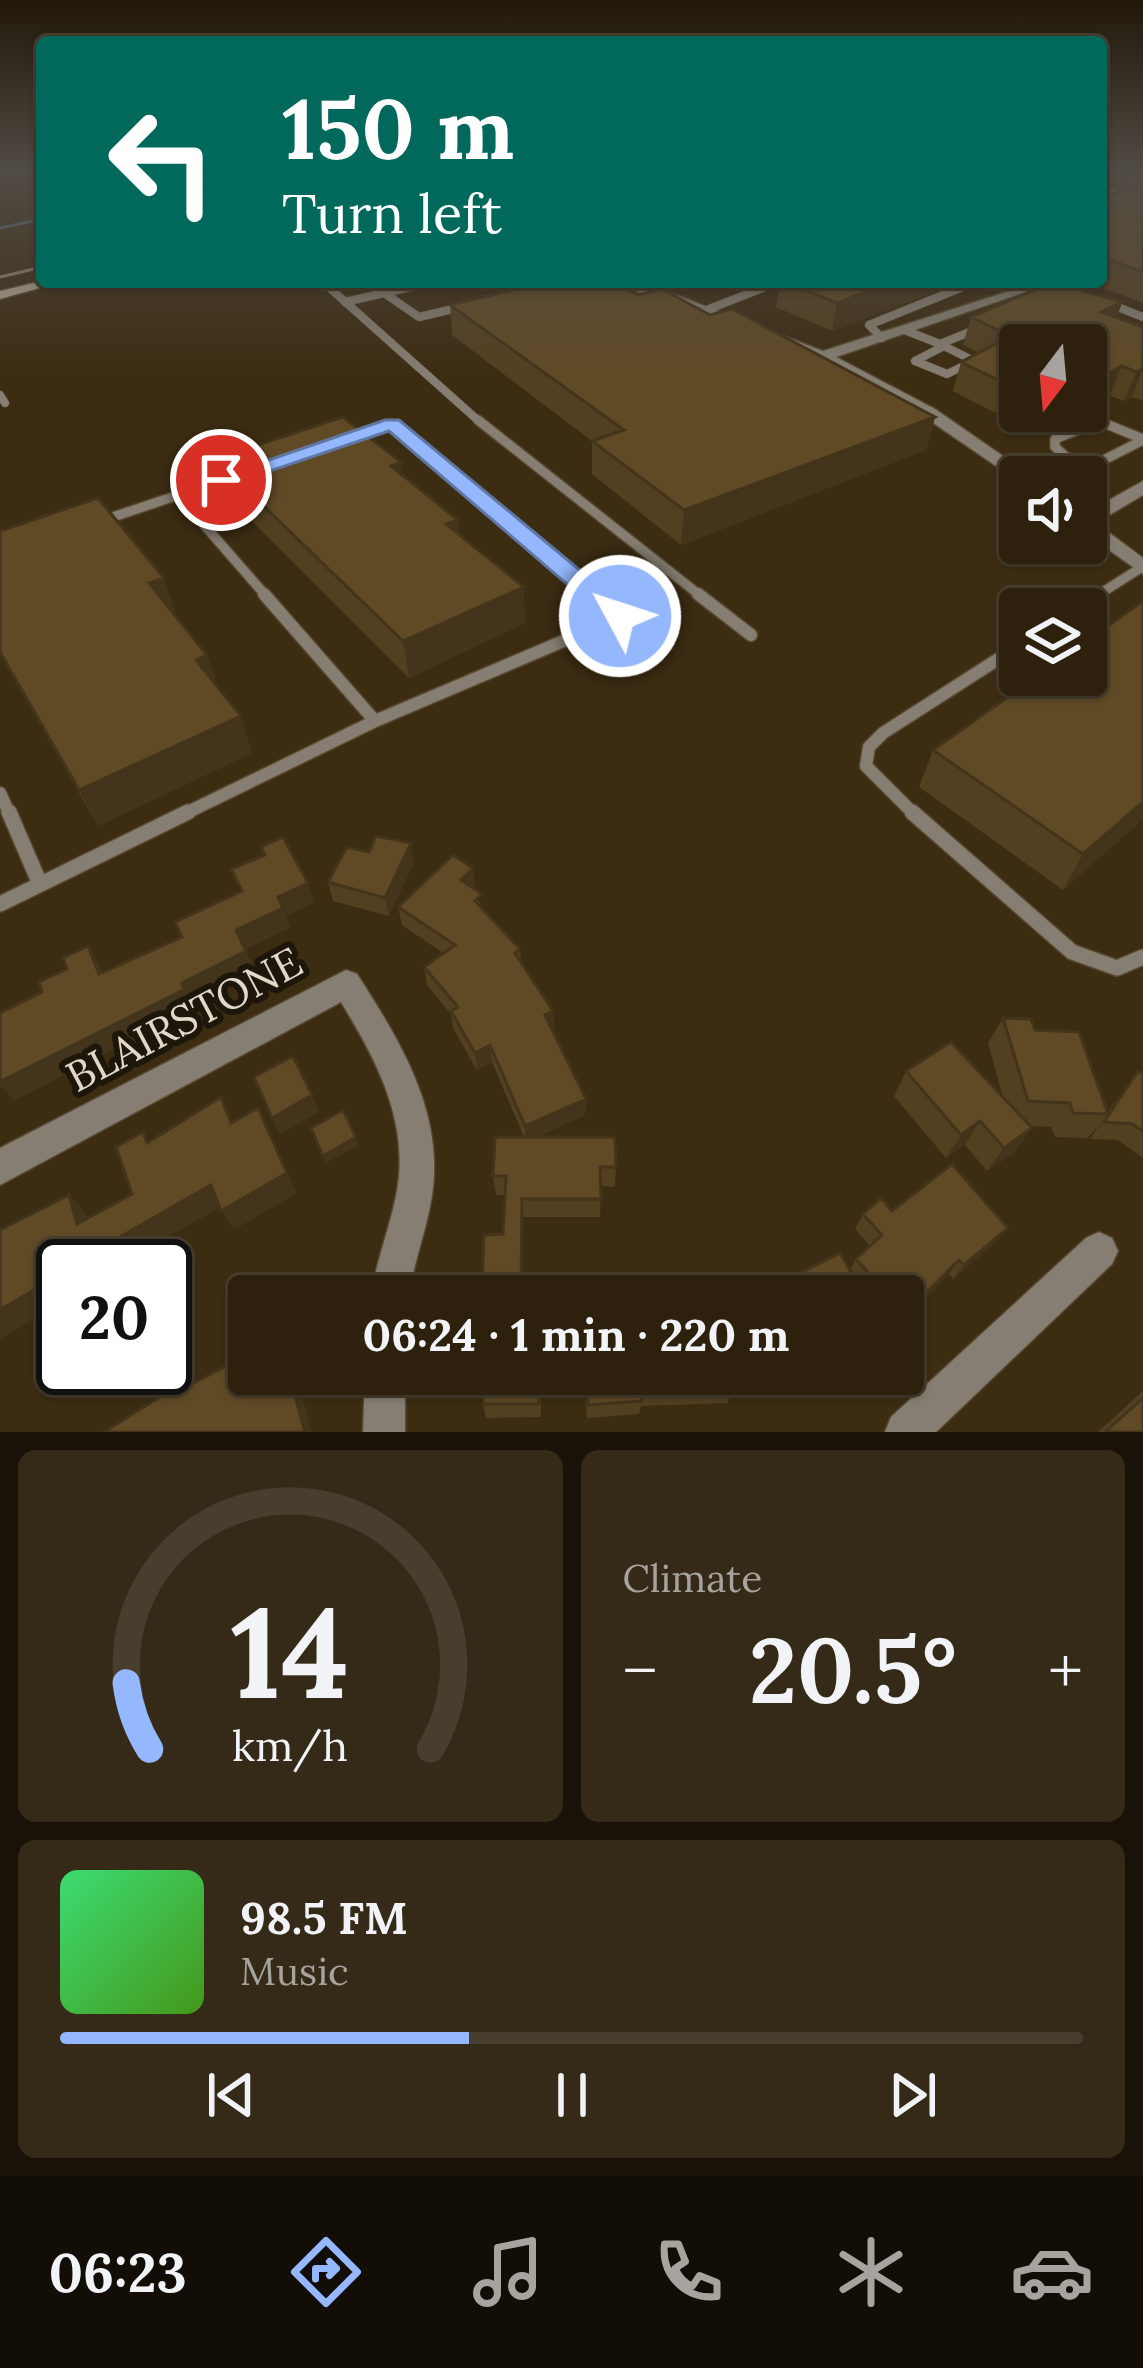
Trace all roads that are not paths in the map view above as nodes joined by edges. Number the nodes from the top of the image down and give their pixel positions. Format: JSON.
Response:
{"nodes":[{"id":1,"x":36,"y":286,"type":"edge"},
{"id":2,"x":329,"y":288,"type":"edge"},
{"id":3,"x":376,"y":288,"type":"edge"},
{"id":4,"x":405,"y":288,"type":"edge"},
{"id":5,"x":637,"y":288,"type":"edge"},
{"id":6,"x":763,"y":288,"type":"edge"},
{"id":7,"x":960,"y":288,"type":"edge"},
{"id":8,"x":1017,"y":288,"type":"edge"},
{"id":9,"x":383,"y":293,"type":"junction"},
{"id":10,"x":0,"y":295,"type":"edge"},
{"id":11,"x":1099,"y":299,"type":"edge"},
{"id":12,"x":345,"y":302,"type":"junction"},
{"id":13,"x":473,"y":304,"type":"edge"},
{"id":14,"x":709,"y":309,"type":"junction"},
{"id":15,"x":964,"y":310,"type":"junction"},
{"id":16,"x":1143,"y":317,"type":"edge"},
{"id":17,"x":907,"y":331,"type":"junction"},
{"id":18,"x":882,"y":338,"type":"junction"},
{"id":19,"x":942,"y":345,"type":"junction"},
{"id":20,"x":826,"y":355,"type":"junction"},
{"id":21,"x":1143,"y":439,"type":"edge"},
{"id":22,"x":328,"y":445,"type":"edge"},
{"id":23,"x":999,"y":460,"type":"edge"},
{"id":24,"x":242,"y":473,"type":"edge"},
{"id":25,"x":1143,"y":487,"type":"edge"},
{"id":26,"x":178,"y":494,"type":"junction"},
{"id":27,"x":1107,"y":510,"type":"edge"},
{"id":28,"x":89,"y":525,"type":"edge"},
{"id":29,"x":1107,"y":540,"type":"edge"},
{"id":30,"x":1143,"y":568,"type":"edge"},
{"id":31,"x":1107,"y":590,"type":"edge"},
{"id":32,"x":751,"y":635,"type":"dead end"},
{"id":33,"x":999,"y":659,"type":"edge"},
{"id":34,"x":375,"y":721,"type":"junction"},
{"id":35,"x":0,"y":793,"type":"edge"},
{"id":36,"x":40,"y":884,"type":"junction"},
{"id":37,"x":0,"y":904,"type":"edge"},
{"id":38,"x":1143,"y":957,"type":"edge"},
{"id":39,"x":0,"y":1167,"type":"edge"},
{"id":40,"x":1099,"y":1251,"type":"dead end"},
{"id":41,"x":394,"y":1275,"type":"edge"},
{"id":42,"x":385,"y":1395,"type":"edge"},
{"id":43,"x":384,"y":1432,"type":"edge"},
{"id":44,"x":906,"y":1432,"type":"edge"}],
"edges":[{"from":1,"to":10,"type":"main road"},
{"from":2,"to":12,"type":"lane"},
{"from":3,"to":9,"type":"lane"},
{"from":4,"to":9,"type":"lane"},
{"from":5,"to":14,"type":"street"},
{"from":6,"to":14,"type":"lane"},
{"from":7,"to":18,"type":"lane"},
{"from":8,"to":15,"type":"street"},
{"from":9,"to":12,"type":"lane"},
{"from":9,"to":13,"type":"lane"},
{"from":11,"to":16,"type":"lane"},
{"from":12,"to":32,"type":"lane"},
{"from":14,"to":20,"type":"street"},
{"from":15,"to":17,"type":"street"},
{"from":15,"to":19,"type":"lane"},
{"from":17,"to":18,"type":"street"},
{"from":17,"to":19,"type":"lane"},
{"from":18,"to":20,"type":"street"},
{"from":19,"to":19,"type":"lane"},
{"from":20,"to":23,"type":"street"},
{"from":21,"to":21,"type":"lane"},
{"from":22,"to":34,"type":"lane"},
{"from":24,"to":26,"type":"lane"},
{"from":25,"to":27,"type":"street"},
{"from":26,"to":28,"type":"lane"},
{"from":26,"to":34,"type":"lane"},
{"from":29,"to":30,"type":"street"},
{"from":30,"to":31,"type":"lane"},
{"from":33,"to":38,"type":"lane"},
{"from":34,"to":36,"type":"lane"},
{"from":35,"to":36,"type":"lane"},
{"from":36,"to":37,"type":"lane"},
{"from":39,"to":41,"type":"street","name":"BLAIRSTONE"},
{"from":40,"to":44,"type":"street"},
{"from":42,"to":43,"type":"street"}]}
